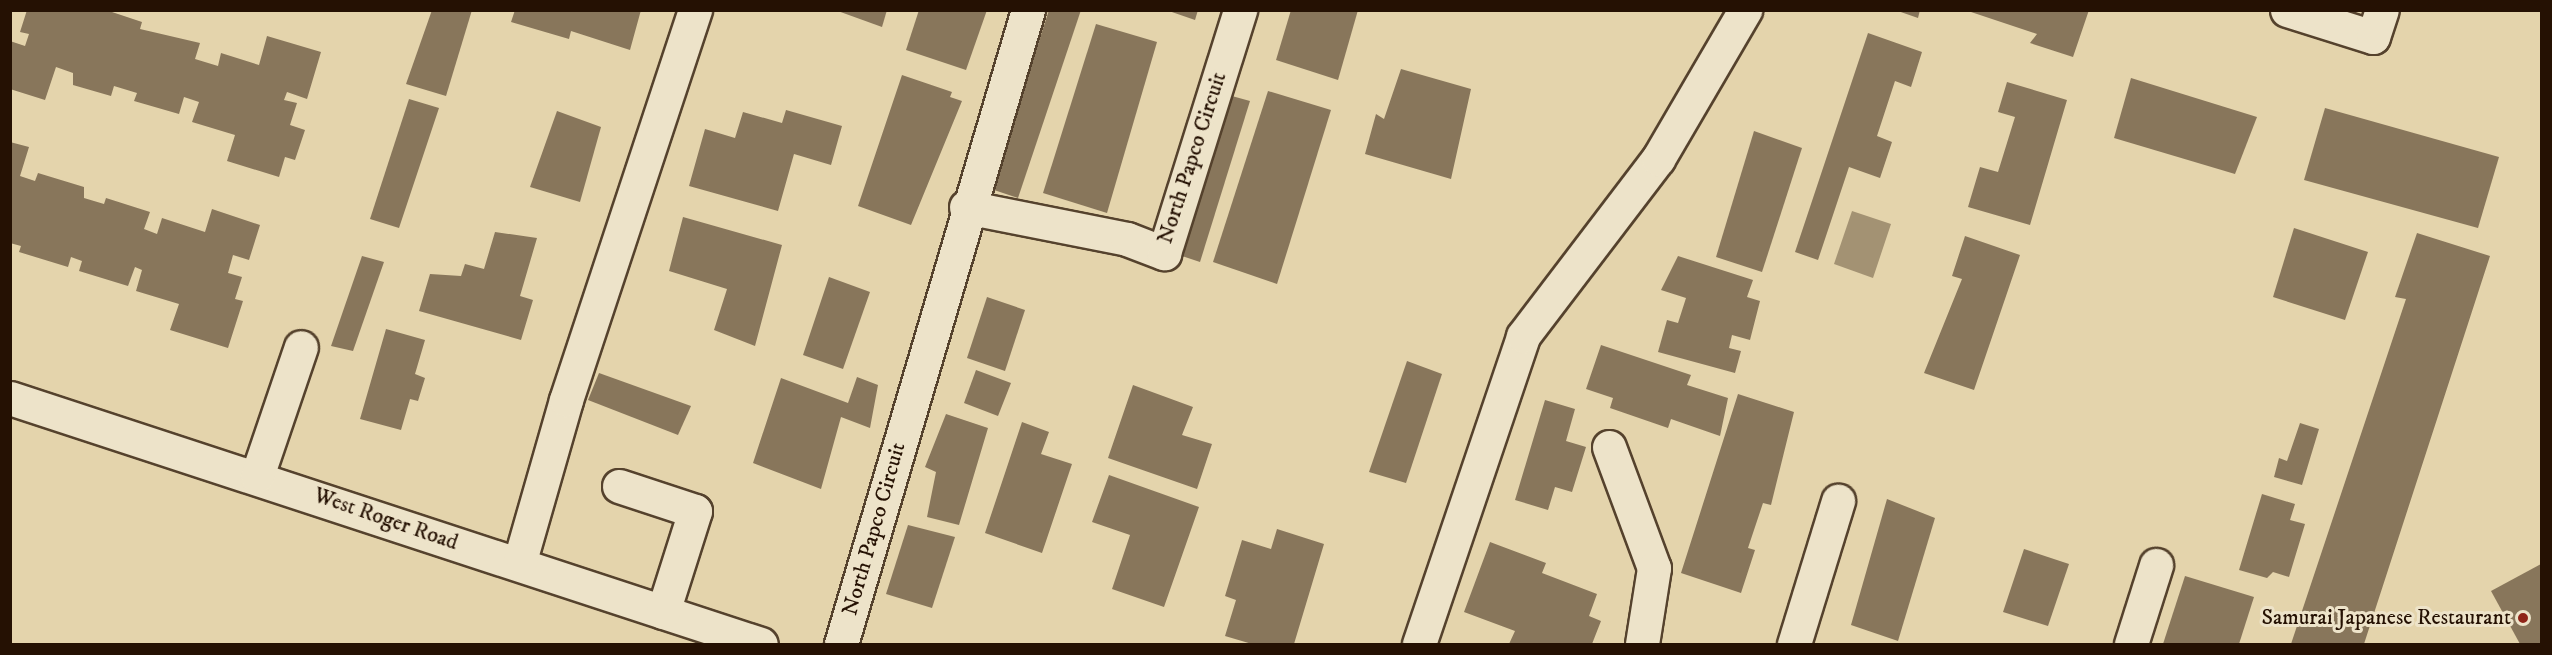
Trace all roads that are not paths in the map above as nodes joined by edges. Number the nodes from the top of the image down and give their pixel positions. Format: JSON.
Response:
{"nodes":[{"id":1,"x":695,"y":10,"type":"edge"},
{"id":2,"x":1028,"y":10,"type":"edge"},
{"id":3,"x":1240,"y":10,"type":"edge"},
{"id":4,"x":1745,"y":10,"type":"edge"},
{"id":5,"x":2287,"y":10,"type":"edge"},
{"id":6,"x":2382,"y":10,"type":"edge"},
{"id":7,"x":2346,"y":20,"type":"edge"},
{"id":8,"x":966,"y":207,"type":"junction"},
{"id":9,"x":300,"y":347,"type":"dead end"},
{"id":10,"x":10,"y":398,"type":"edge"},
{"id":11,"x":1609,"y":447,"type":"dead end"},
{"id":12,"x":257,"y":476,"type":"junction"},
{"id":13,"x":620,"y":486,"type":"dead end"},
{"id":14,"x":1838,"y":501,"type":"dead end"},
{"id":15,"x":519,"y":564,"type":"junction"},
{"id":16,"x":2156,"y":565,"type":"dead end"},
{"id":17,"x":675,"y":625,"type":"edge"},
{"id":18,"x":760,"y":645,"type":"edge"},
{"id":19,"x":841,"y":645,"type":"edge"},
{"id":20,"x":1419,"y":645,"type":"edge"},
{"id":21,"x":1642,"y":645,"type":"edge"},
{"id":22,"x":1794,"y":645,"type":"edge"},
{"id":23,"x":2132,"y":645,"type":"edge"}],
"edges":[{"from":1,"to":15,"type":"street"},
{"from":2,"to":8,"type":"street","name":"North Papco Circuit"},
{"from":3,"to":8,"type":"street","name":"North Papco Circuit"},
{"from":4,"to":20,"type":"street"},
{"from":5,"to":7,"type":"street"},
{"from":6,"to":7,"type":"street"},
{"from":8,"to":19,"type":"street","name":"North Papco Circuit"},
{"from":9,"to":12,"type":"street"},
{"from":10,"to":12,"type":"street","name":"West Roger Road"},
{"from":11,"to":21,"type":"street"},
{"from":12,"to":15,"type":"street","name":"West Roger Road"},
{"from":13,"to":17,"type":"street"},
{"from":14,"to":22,"type":"street"},
{"from":15,"to":17,"type":"street","name":"West Roger Road"},
{"from":16,"to":23,"type":"street"},
{"from":17,"to":18,"type":"street","name":"West Roger Road"}]}
